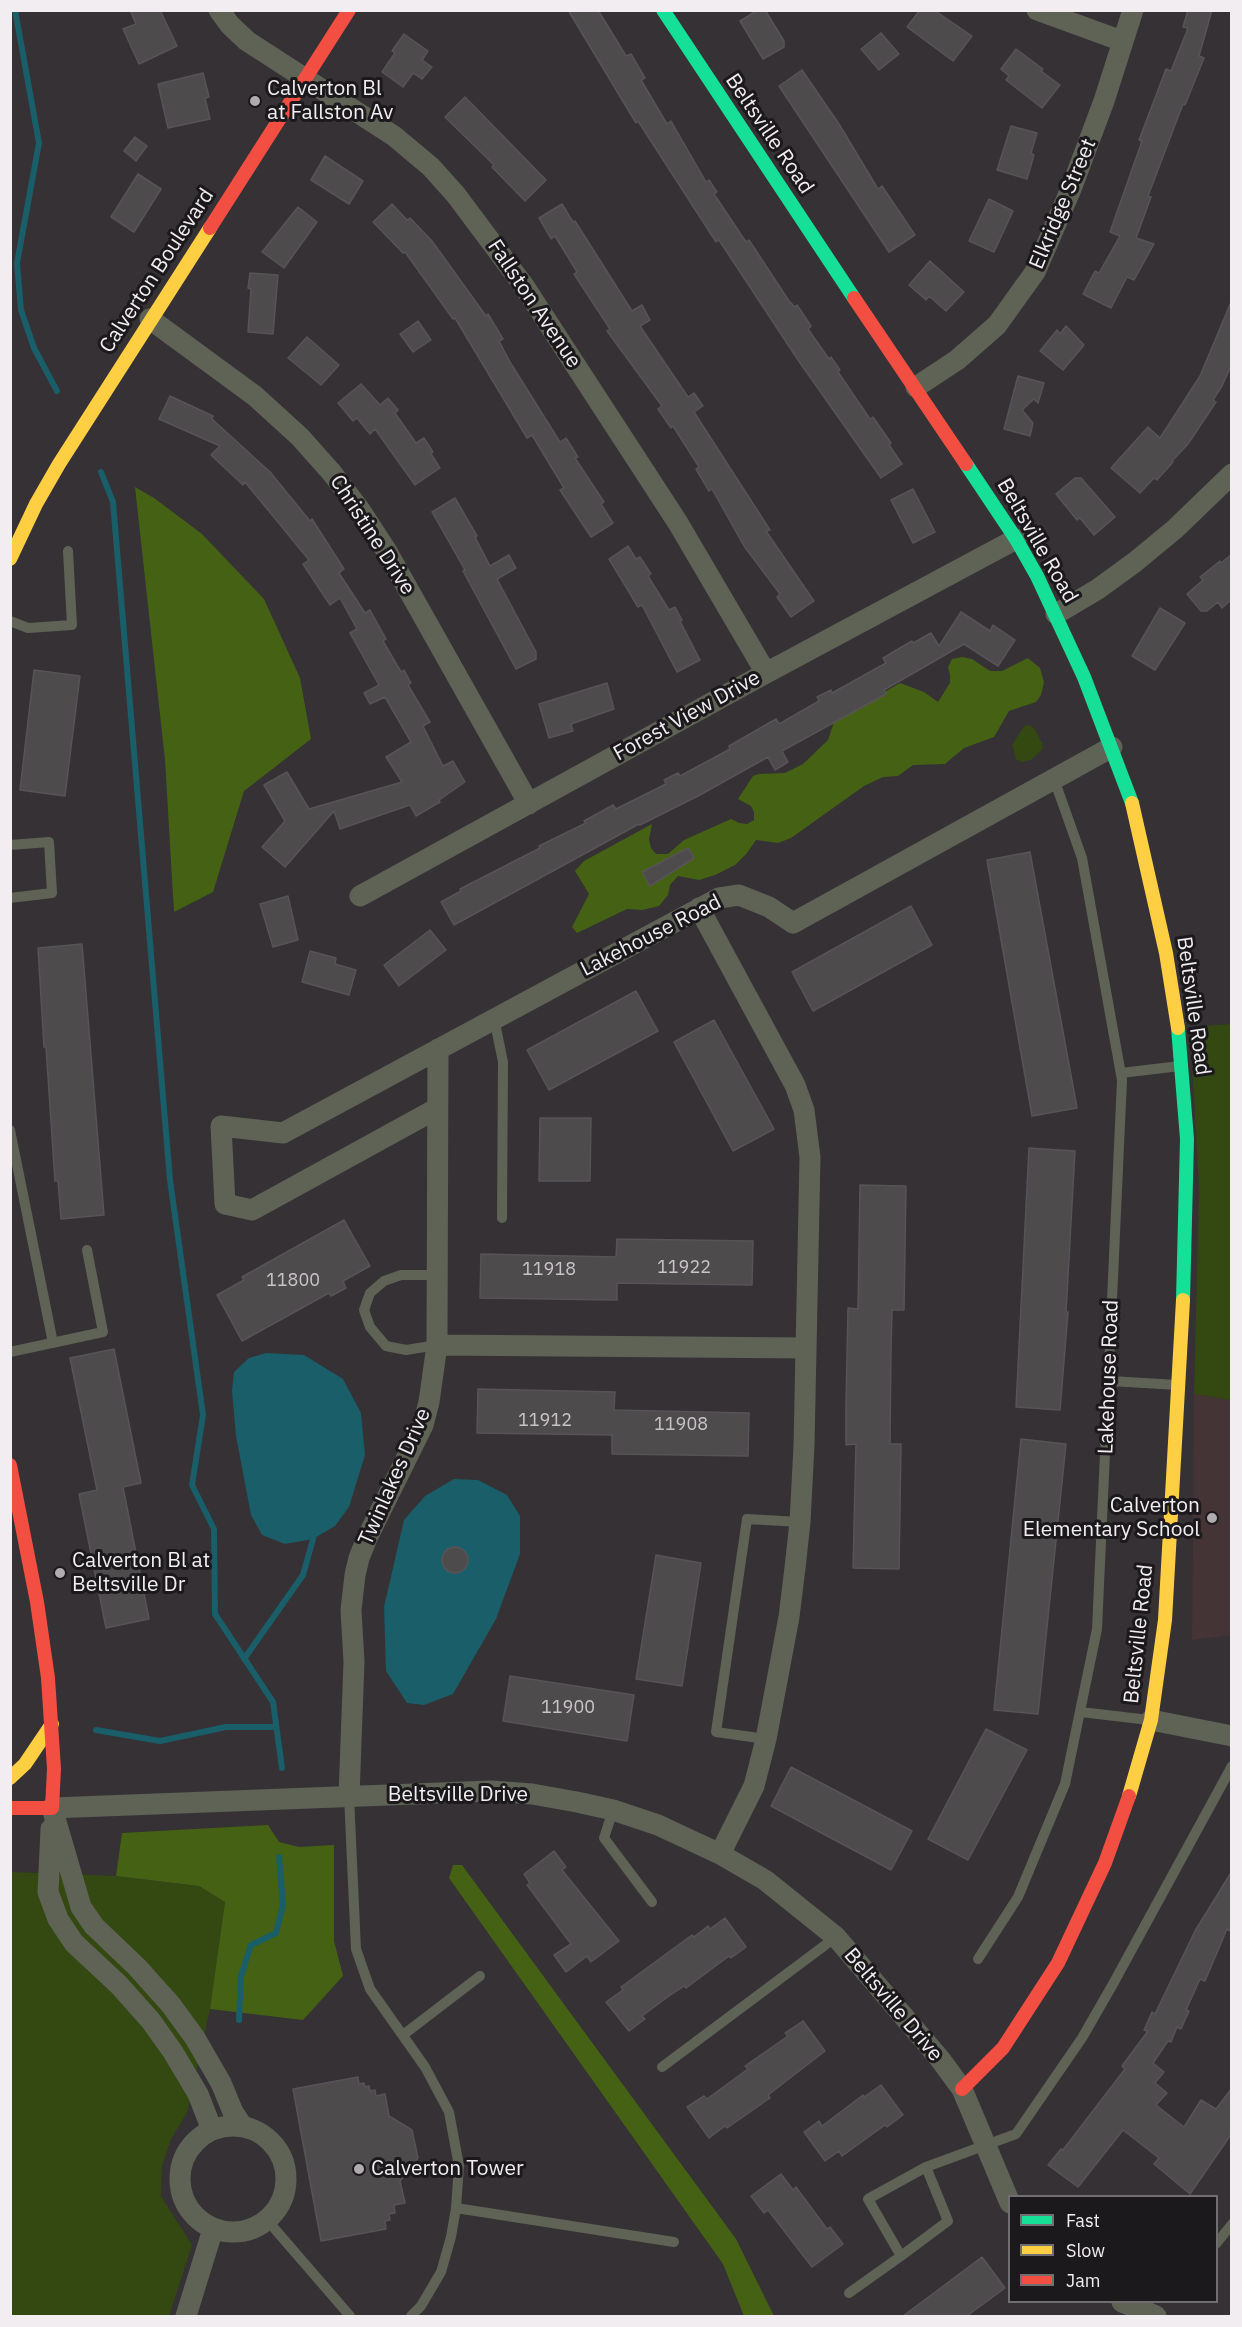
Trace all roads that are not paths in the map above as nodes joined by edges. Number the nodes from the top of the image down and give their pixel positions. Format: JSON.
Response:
{"nodes":[{"id":1,"x":219,"y":10,"type":"edge"},
{"id":2,"x":349,"y":10,"type":"edge"},
{"id":3,"x":663,"y":10,"type":"edge"},
{"id":4,"x":1037,"y":10,"type":"edge"},
{"id":5,"x":1133,"y":10,"type":"edge"},
{"id":6,"x":1122,"y":41,"type":"junction"},
{"id":7,"x":305,"y":79,"type":"junction"},
{"id":8,"x":150,"y":319,"type":"junction"},
{"id":9,"x":916,"y":387,"type":"junction"},
{"id":10,"x":1232,"y":474,"type":"edge"},
{"id":11,"x":1016,"y":539,"type":"junction"},
{"id":12,"x":68,"y":551,"type":"dead end"},
{"id":13,"x":10,"y":559,"type":"edge"},
{"id":14,"x":1056,"y":614,"type":"junction"},
{"id":15,"x":10,"y":621,"type":"edge"},
{"id":16,"x":766,"y":673,"type":"junction"},
{"id":17,"x":1112,"y":747,"type":"junction"},
{"id":18,"x":1054,"y":779,"type":"junction"},
{"id":19,"x":529,"y":804,"type":"junction"},
{"id":20,"x":10,"y":845,"type":"edge"},
{"id":21,"x":360,"y":896,"type":"dead end"},
{"id":22,"x":10,"y":898,"type":"edge"},
{"id":23,"x":699,"y":908,"type":"junction"},
{"id":24,"x":494,"y":1018,"type":"junction"},
{"id":25,"x":438,"y":1049,"type":"junction"},
{"id":26,"x":1181,"y":1065,"type":"junction"},
{"id":27,"x":1121,"y":1073,"type":"junction"},
{"id":28,"x":436,"y":1109,"type":"junction"},
{"id":29,"x":10,"y":1130,"type":"edge"},
{"id":30,"x":502,"y":1218,"type":"dead end"},
{"id":31,"x":87,"y":1250,"type":"dead end"},
{"id":32,"x":436,"y":1275,"type":"junction"},
{"id":33,"x":53,"y":1343,"type":"junction"},
{"id":34,"x":436,"y":1345,"type":"junction"},
{"id":35,"x":806,"y":1348,"type":"junction"},
{"id":36,"x":10,"y":1352,"type":"edge"},
{"id":37,"x":1110,"y":1381,"type":"junction"},
{"id":38,"x":1178,"y":1385,"type":"junction"},
{"id":39,"x":10,"y":1465,"type":"edge"},
{"id":40,"x":800,"y":1522,"type":"junction"},
{"id":41,"x":1081,"y":1712,"type":"junction"},
{"id":42,"x":1151,"y":1720,"type":"junction"},
{"id":43,"x":52,"y":1724,"type":"junction"},
{"id":44,"x":1232,"y":1736,"type":"edge"},
{"id":45,"x":766,"y":1739,"type":"junction"},
{"id":46,"x":1232,"y":1766,"type":"edge"},
{"id":47,"x":10,"y":1778,"type":"edge"},
{"id":48,"x":349,"y":1796,"type":"junction"},
{"id":49,"x":10,"y":1808,"type":"edge"},
{"id":50,"x":52,"y":1808,"type":"junction"},
{"id":51,"x":613,"y":1810,"type":"junction"},
{"id":52,"x":720,"y":1854,"type":"junction"},
{"id":53,"x":652,"y":1902,"type":"dead end"},
{"id":54,"x":836,"y":1937,"type":"junction"},
{"id":55,"x":978,"y":1959,"type":"dead end"},
{"id":56,"x":137,"y":1967,"type":"junction"},
{"id":57,"x":480,"y":1976,"type":"dead end"},
{"id":58,"x":119,"y":1985,"type":"junction"},
{"id":59,"x":403,"y":2035,"type":"junction"},
{"id":60,"x":662,"y":2067,"type":"dead end"},
{"id":61,"x":962,"y":2089,"type":"junction"},
{"id":62,"x":243,"y":2127,"type":"junction"},
{"id":63,"x":212,"y":2130,"type":"junction"},
{"id":64,"x":985,"y":2146,"type":"junction"},
{"id":65,"x":926,"y":2167,"type":"junction"},
{"id":66,"x":1008,"y":2198,"type":"edge"},
{"id":67,"x":456,"y":2208,"type":"junction"},
{"id":68,"x":267,"y":2220,"type":"junction"},
{"id":69,"x":1232,"y":2224,"type":"edge"},
{"id":70,"x":213,"y":2229,"type":"junction"},
{"id":71,"x":674,"y":2242,"type":"dead end"},
{"id":72,"x":1218,"y":2242,"type":"edge"},
{"id":73,"x":901,"y":2256,"type":"junction"},
{"id":74,"x":849,"y":2293,"type":"dead end"},
{"id":75,"x":1126,"y":2306,"type":"edge"},
{"id":76,"x":186,"y":2316,"type":"edge"},
{"id":77,"x":350,"y":2316,"type":"edge"},
{"id":78,"x":411,"y":2316,"type":"edge"},
{"id":79,"x":1156,"y":2316,"type":"edge"}],
"edges":[{"from":1,"to":7,"type":"street","name":"Fallston Avenue"},
{"from":2,"to":7,"type":"street","name":"Calverton Boulevard"},
{"from":3,"to":9,"type":"street","name":"Beltsville Road"},
{"from":4,"to":6,"type":"street"},
{"from":5,"to":6,"type":"street","name":"Elkridge Street"},
{"from":6,"to":9,"type":"street","name":"Elkridge Street"},
{"from":7,"to":8,"type":"street","name":"Calverton Boulevard"},
{"from":7,"to":16,"type":"street","name":"Fallston Avenue"},
{"from":8,"to":13,"type":"street","name":"Calverton Boulevard"},
{"from":8,"to":19,"type":"street","name":"Christine Drive"},
{"from":9,"to":11,"type":"street","name":"Beltsville Road"},
{"from":10,"to":14,"type":"street"},
{"from":11,"to":14,"type":"street","name":"Beltsville Road"},
{"from":11,"to":16,"type":"street","name":"Forest View Drive"},
{"from":12,"to":15,"type":"lane"},
{"from":14,"to":17,"type":"street","name":"Beltsville Road"},
{"from":16,"to":19,"type":"street","name":"Forest View Drive"},
{"from":17,"to":18,"type":"street","name":"Lakehouse Road"},
{"from":17,"to":26,"type":"street","name":"Beltsville Road"},
{"from":18,"to":23,"type":"street","name":"Lakehouse Road"},
{"from":18,"to":27,"type":"lane","name":"Lakehouse Road"},
{"from":19,"to":21,"type":"street","name":"Forest View Drive"},
{"from":20,"to":22,"type":"lane"},
{"from":23,"to":24,"type":"street","name":"Lakehouse Road"},
{"from":23,"to":35,"type":"street"},
{"from":24,"to":25,"type":"street","name":"Lakehouse Road"},
{"from":24,"to":30,"type":"lane"},
{"from":25,"to":28,"type":"street","name":"Twinlakes Drive"},
{"from":25,"to":28,"type":"street","name":"Lakehouse Road"},
{"from":26,"to":27,"type":"lane"},
{"from":26,"to":38,"type":"street","name":"Beltsville Road"},
{"from":27,"to":37,"type":"lane","name":"Lakehouse Road"},
{"from":28,"to":32,"type":"street","name":"Twinlakes Drive"},
{"from":29,"to":33,"type":"lane"},
{"from":31,"to":33,"type":"lane"},
{"from":32,"to":34,"type":"street","name":"Twinlakes Drive"},
{"from":32,"to":34,"type":"lane"},
{"from":33,"to":36,"type":"lane"},
{"from":34,"to":35,"type":"street"},
{"from":34,"to":48,"type":"street","name":"Twinlakes Drive"},
{"from":35,"to":40,"type":"street"},
{"from":37,"to":38,"type":"lane"},
{"from":37,"to":41,"type":"lane","name":"Lakehouse Road"},
{"from":38,"to":42,"type":"street","name":"Beltsville Road"},
{"from":39,"to":43,"type":"street"},
{"from":40,"to":45,"type":"street"},
{"from":40,"to":45,"type":"lane"},
{"from":41,"to":42,"type":"lane"},
{"from":41,"to":55,"type":"lane","name":"Lakehouse Road"},
{"from":42,"to":44,"type":"street"},
{"from":42,"to":61,"type":"street","name":"Beltsville Road"},
{"from":43,"to":47,"type":"street"},
{"from":43,"to":50,"type":"street"},
{"from":45,"to":52,"type":"street"},
{"from":46,"to":64,"type":"lane"},
{"from":48,"to":50,"type":"street","name":"Beltsville Drive"},
{"from":48,"to":51,"type":"street","name":"Beltsville Drive"},
{"from":48,"to":59,"type":"lane"},
{"from":49,"to":50,"type":"street","name":"Beltsville Drive"},
{"from":50,"to":56,"type":"street"},
{"from":50,"to":58,"type":"street"},
{"from":51,"to":52,"type":"street","name":"Beltsville Drive"},
{"from":51,"to":53,"type":"lane"},
{"from":52,"to":54,"type":"street","name":"Beltsville Drive"},
{"from":54,"to":60,"type":"lane"},
{"from":54,"to":61,"type":"street","name":"Beltsville Drive"},
{"from":56,"to":58,"type":"street"},
{"from":56,"to":62,"type":"street"},
{"from":57,"to":59,"type":"lane"},
{"from":58,"to":63,"type":"street"},
{"from":59,"to":67,"type":"lane"},
{"from":61,"to":64,"type":"street","name":"Beltsville Drive"},
{"from":62,"to":63,"type":"street"},
{"from":62,"to":68,"type":"street"},
{"from":63,"to":70,"type":"street"},
{"from":64,"to":65,"type":"lane"},
{"from":64,"to":66,"type":"street","name":"Beltsville Drive"},
{"from":65,"to":73,"type":"lane"},
{"from":65,"to":73,"type":"lane"},
{"from":67,"to":71,"type":"lane"},
{"from":67,"to":78,"type":"lane"},
{"from":68,"to":70,"type":"street"},
{"from":68,"to":77,"type":"lane"},
{"from":69,"to":72,"type":"lane"},
{"from":70,"to":76,"type":"street"},
{"from":73,"to":74,"type":"lane"},
{"from":75,"to":79,"type":"street"}]}
